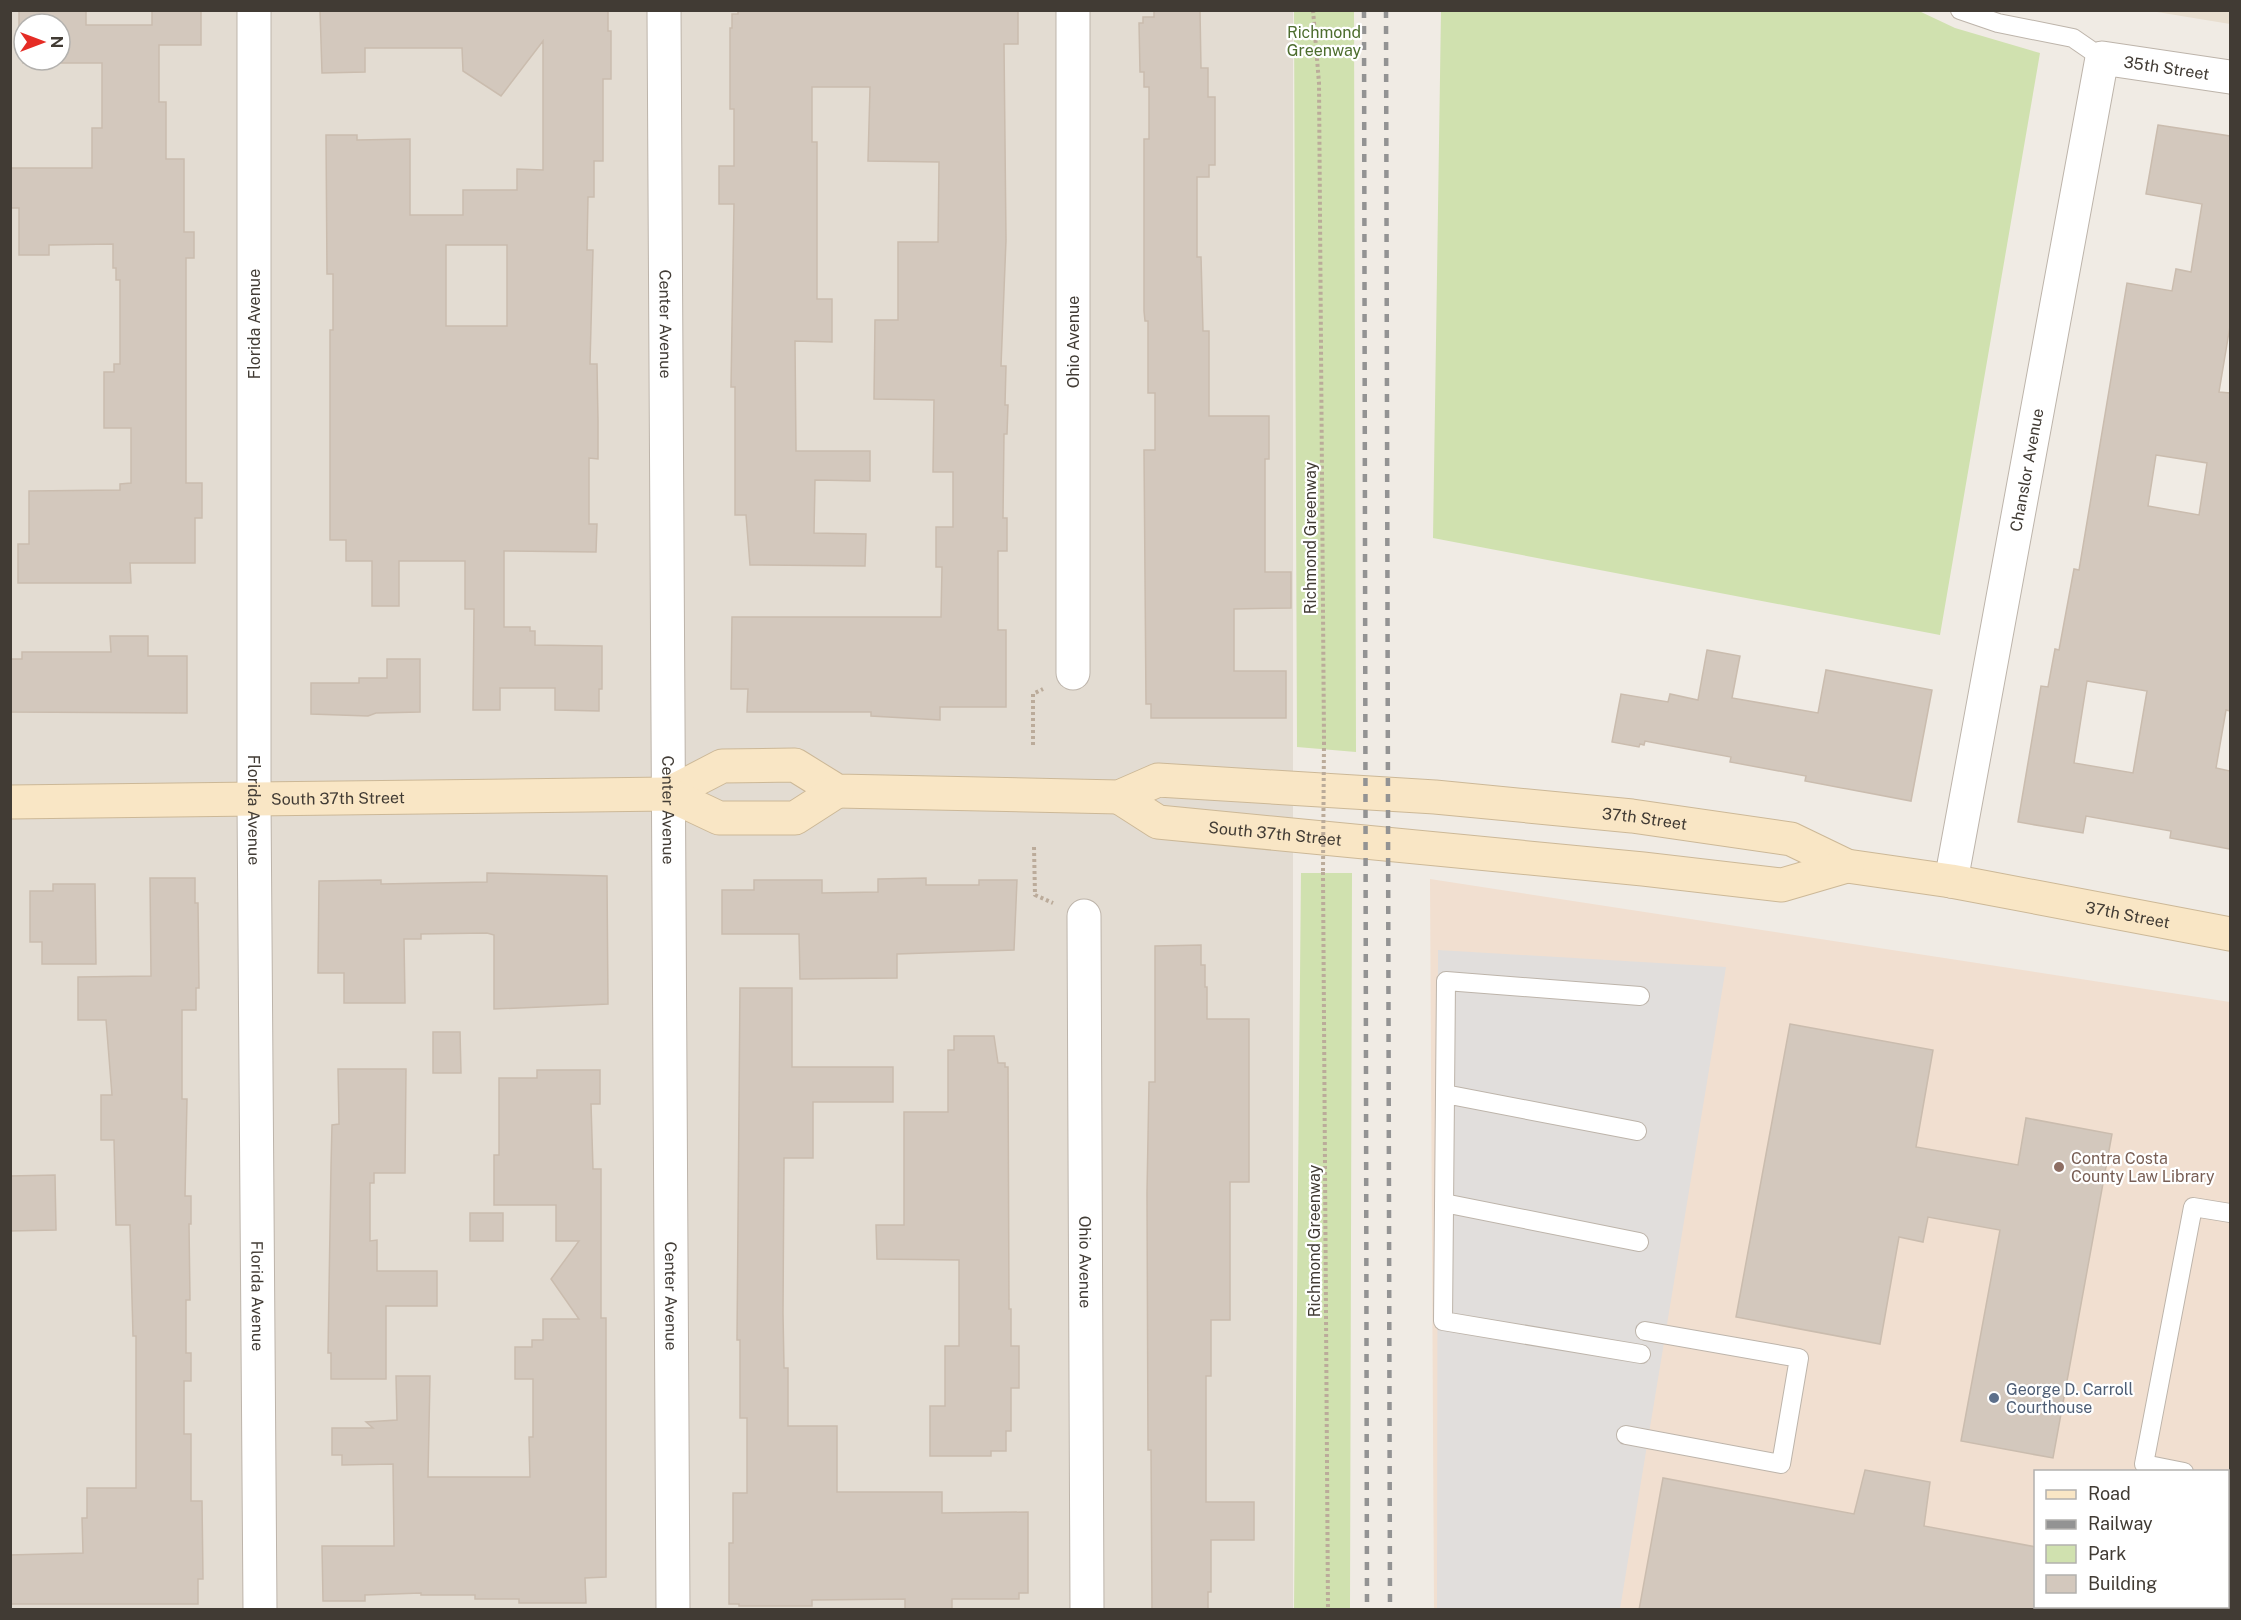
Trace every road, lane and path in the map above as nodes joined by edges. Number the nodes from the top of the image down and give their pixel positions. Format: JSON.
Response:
{"nodes":[{"id":1,"x":254,"y":10,"type":"edge"},
{"id":2,"x":664,"y":10,"type":"edge"},
{"id":3,"x":1073,"y":10,"type":"edge"},
{"id":4,"x":1313,"y":10,"type":"edge"},
{"id":5,"x":1960,"y":10,"type":"edge"},
{"id":6,"x":2103,"y":58,"type":"junction"},
{"id":7,"x":2230,"y":77,"type":"edge"},
{"id":8,"x":1073,"y":673,"type":"joint"},
{"id":9,"x":1033,"y":745,"type":"dead end"},
{"id":10,"x":837,"y":790,"type":"junction"},
{"id":11,"x":668,"y":794,"type":"junction"},
{"id":12,"x":1119,"y":797,"type":"junction"},
{"id":13,"x":1435,"y":797,"type":"joint"},
{"id":14,"x":254,"y":801,"type":"junction"},
{"id":15,"x":10,"y":802,"type":"edge"},
{"id":16,"x":1034,"y":847,"type":"dead end"},
{"id":17,"x":1437,"y":850,"type":"joint"},
{"id":18,"x":1847,"y":866,"type":"junction"},
{"id":19,"x":1951,"y":881,"type":"junction"},
{"id":20,"x":1084,"y":916,"type":"joint"},
{"id":21,"x":2230,"y":934,"type":"edge"},
{"id":22,"x":1640,"y":996,"type":"dead end"},
{"id":23,"x":1445,"y":1094,"type":"junction"},
{"id":24,"x":1637,"y":1131,"type":"dead end"},
{"id":25,"x":1444,"y":1203,"type":"junction"},
{"id":26,"x":2230,"y":1213,"type":"edge"},
{"id":27,"x":1639,"y":1242,"type":"dead end"},
{"id":28,"x":1645,"y":1331,"type":"dead end"},
{"id":29,"x":1641,"y":1354,"type":"dead end"},
{"id":30,"x":1626,"y":1436,"type":"dead end"},
{"id":31,"x":2174,"y":1470,"type":"edge"},
{"id":32,"x":260,"y":1610,"type":"edge"},
{"id":33,"x":673,"y":1610,"type":"edge"},
{"id":34,"x":1087,"y":1610,"type":"edge"},
{"id":35,"x":1328,"y":1610,"type":"edge"}],
"edges":[{"from":1,"to":14,"type":"street","name":"Florida Avenue"},
{"from":2,"to":11,"type":"street","name":"Center Avenue"},
{"from":3,"to":8,"type":"street","name":"Ohio Avenue"},
{"from":4,"to":35,"type":"path","name":"Richmond Greenway","bridge":true},
{"from":5,"to":6,"type":"lane"},
{"from":6,"to":7,"type":"street","name":"35th Street"},
{"from":6,"to":19,"type":"street","name":"Chanslor Avenue"},
{"from":8,"to":9,"type":"path"},
{"from":10,"to":11,"type":"street","name":"South 37th Street"},
{"from":10,"to":11,"type":"street","name":"South 37th Street"},
{"from":10,"to":12,"type":"street","name":"South 37th Street"},
{"from":11,"to":14,"type":"street","name":"South 37th Street"},
{"from":11,"to":33,"type":"street","name":"Center Avenue"},
{"from":12,"to":13,"type":"street","name":"South 37th Street"},
{"from":12,"to":17,"type":"street","name":"South 37th Street"},
{"from":13,"to":18,"type":"street","name":"37th Street"},
{"from":14,"to":15,"type":"street","name":"South 37th Street"},
{"from":14,"to":32,"type":"street","name":"Florida Avenue"},
{"from":16,"to":20,"type":"path"},
{"from":17,"to":18,"type":"street","name":"37th Street"},
{"from":18,"to":19,"type":"street","name":"37th Street"},
{"from":19,"to":21,"type":"street","name":"37th Street"},
{"from":20,"to":34,"type":"street","name":"Ohio Avenue"},
{"from":22,"to":23,"type":"lane"},
{"from":23,"to":24,"type":"lane"},
{"from":23,"to":25,"type":"lane"},
{"from":25,"to":27,"type":"lane"},
{"from":25,"to":29,"type":"lane"},
{"from":26,"to":31,"type":"lane"},
{"from":28,"to":30,"type":"lane"}]}
